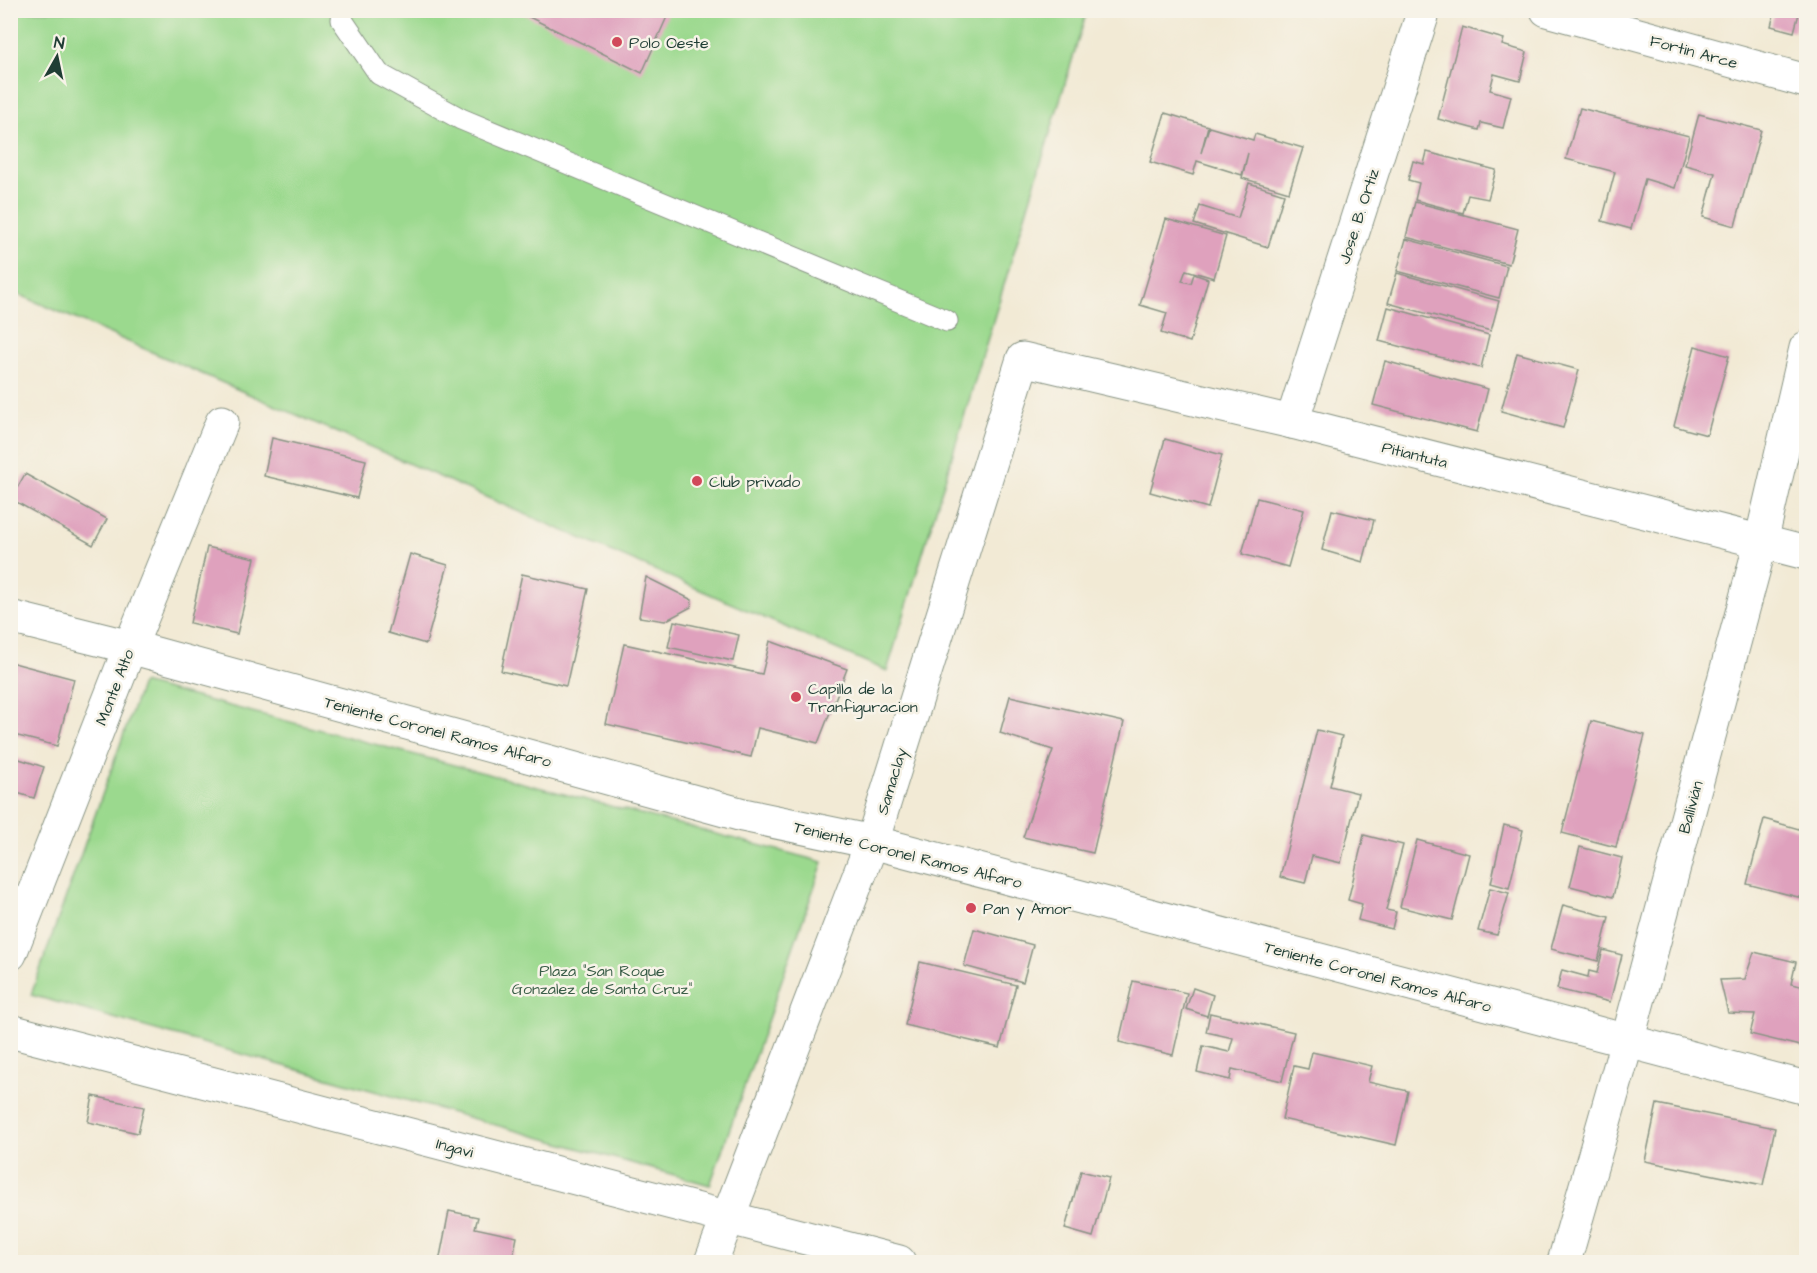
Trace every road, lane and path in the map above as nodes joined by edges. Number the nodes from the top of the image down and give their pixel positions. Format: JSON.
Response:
{"nodes":[{"id":1,"x":344,"y":10,"type":"edge"},
{"id":2,"x":1424,"y":10,"type":"edge"},
{"id":3,"x":1547,"y":10,"type":"edge"},
{"id":4,"x":1806,"y":81,"type":"edge"},
{"id":5,"x":947,"y":321,"type":"dead end"},
{"id":6,"x":1806,"y":348,"type":"edge"},
{"id":7,"x":1023,"y":359,"type":"joint"},
{"id":8,"x":222,"y":422,"type":"dead end"},
{"id":9,"x":1292,"y":422,"type":"junction"},
{"id":10,"x":1761,"y":542,"type":"junction"},
{"id":11,"x":1806,"y":553,"type":"edge"},
{"id":12,"x":10,"y":617,"type":"edge"},
{"id":13,"x":130,"y":647,"type":"junction"},
{"id":14,"x":872,"y":842,"type":"junction"},
{"id":15,"x":10,"y":954,"type":"edge"},
{"id":16,"x":10,"y":1031,"type":"edge"},
{"id":17,"x":1627,"y":1041,"type":"junction"},
{"id":18,"x":1806,"y":1088,"type":"edge"},
{"id":19,"x":727,"y":1218,"type":"junction"},
{"id":20,"x":711,"y":1263,"type":"edge"},
{"id":21,"x":899,"y":1263,"type":"edge"},
{"id":22,"x":1564,"y":1263,"type":"edge"}],
"edges":[{"from":1,"to":5,"type":"lane"},
{"from":2,"to":9,"type":"street","name":"Jose. B. Ortiz"},
{"from":3,"to":4,"type":"street","name":"Fortin Arce"},
{"from":6,"to":10,"type":"street","name":"Ballivián"},
{"from":7,"to":9,"type":"street","name":"Pitiantuta"},
{"from":7,"to":14,"type":"street","name":"Samaclay"},
{"from":8,"to":13,"type":"street","name":"Monte Alto"},
{"from":9,"to":10,"type":"street","name":"Pitiantuta"},
{"from":10,"to":11,"type":"street","name":"Pitiantuta"},
{"from":10,"to":17,"type":"street","name":"Ballivián"},
{"from":12,"to":13,"type":"street","name":"Teniente Coronel Ramos Alfaro"},
{"from":13,"to":14,"type":"street","name":"Teniente Coronel Ramos Alfaro"},
{"from":13,"to":15,"type":"street","name":"Monte Alto"},
{"from":14,"to":17,"type":"street","name":"Teniente Coronel Ramos Alfaro"},
{"from":14,"to":19,"type":"street","name":"Samaclay"},
{"from":16,"to":19,"type":"street","name":"Ingavi"},
{"from":17,"to":18,"type":"street","name":"Teniente Coronel Ramos Alfaro"},
{"from":17,"to":22,"type":"street","name":"Ballivián"},
{"from":19,"to":20,"type":"street","name":"Samaclay"},
{"from":19,"to":21,"type":"street","name":"Ingavi"}]}
